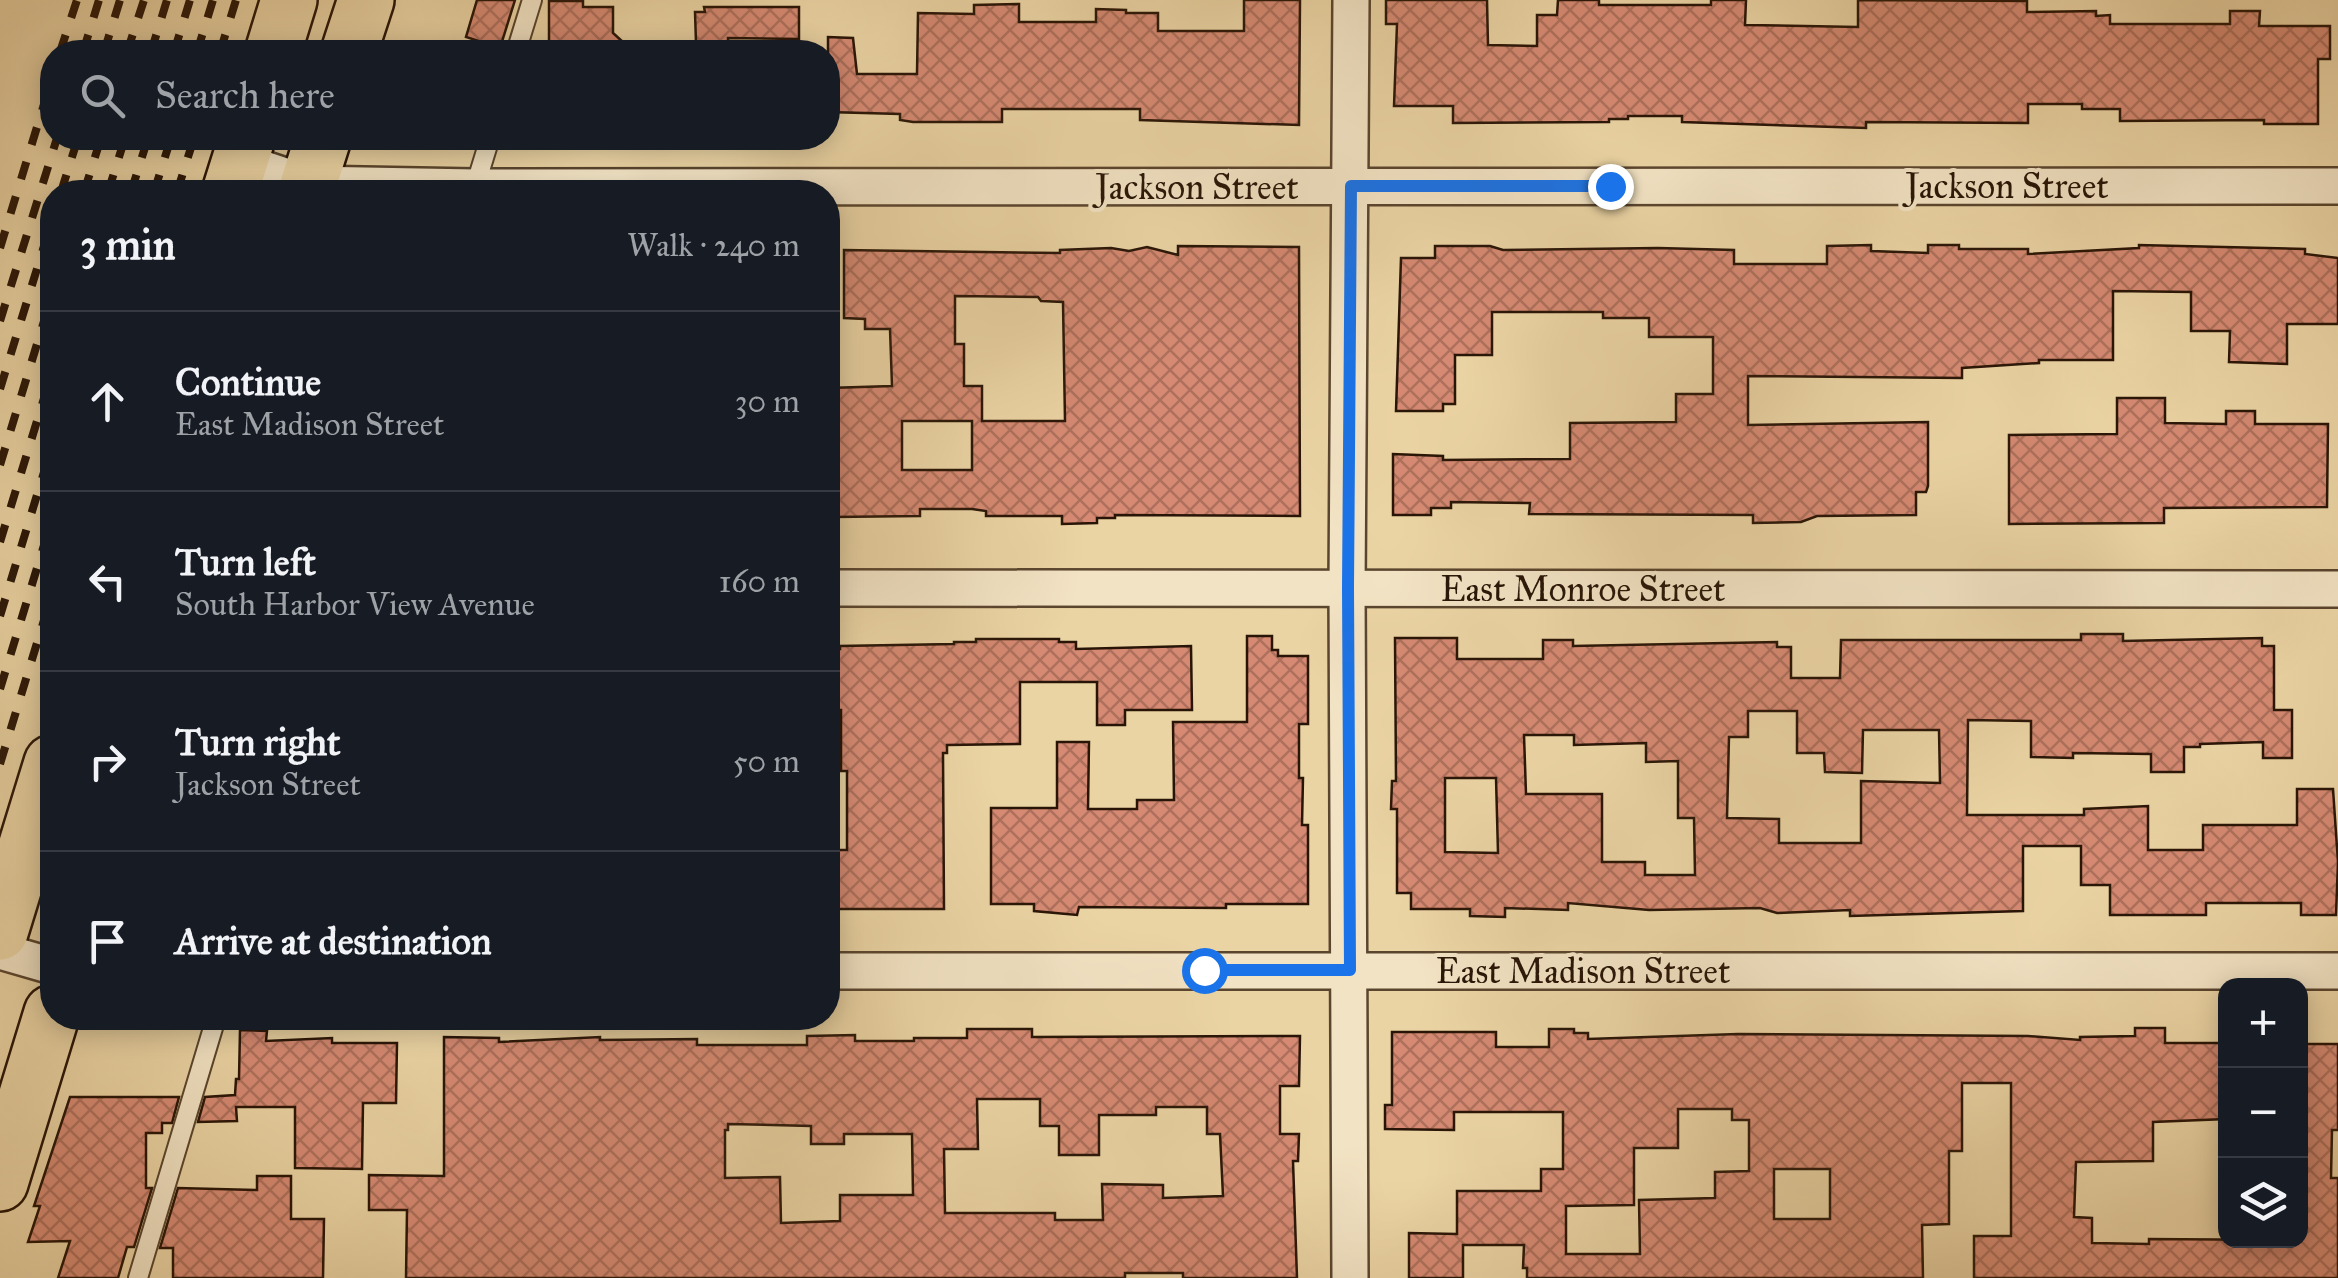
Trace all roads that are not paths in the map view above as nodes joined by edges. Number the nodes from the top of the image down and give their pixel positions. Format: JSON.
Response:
{"nodes":[{"id":1,"x":289,"y":0,"type":"edge"},
{"id":2,"x":366,"y":0,"type":"edge"},
{"id":3,"x":532,"y":0,"type":"edge"},
{"id":4,"x":1351,"y":0,"type":"edge"},
{"id":5,"x":277,"y":40,"type":"edge"},
{"id":6,"x":353,"y":40,"type":"edge"},
{"id":7,"x":520,"y":40,"type":"edge"},
{"id":8,"x":486,"y":150,"type":"edge"},
{"id":9,"x":239,"y":164,"type":"edge"},
{"id":10,"x":313,"y":171,"type":"edge"},
{"id":11,"x":389,"y":180,"type":"edge"},
{"id":12,"x":477,"y":180,"type":"edge"},
{"id":13,"x":1351,"y":186,"type":"junction"},
{"id":14,"x":2338,"y":186,"type":"edge"},
{"id":15,"x":840,"y":188,"type":"edge"},
{"id":16,"x":840,"y":588,"type":"edge"},
{"id":17,"x":1348,"y":588,"type":"junction"},
{"id":18,"x":2338,"y":589,"type":"edge"},
{"id":19,"x":40,"y":802,"type":"edge"},
{"id":20,"x":0,"y":932,"type":"edge"},
{"id":21,"x":0,"y":951,"type":"edge"},
{"id":22,"x":40,"y":963,"type":"edge"},
{"id":23,"x":840,"y":970,"type":"edge"},
{"id":24,"x":1350,"y":970,"type":"junction"},
{"id":25,"x":2338,"y":970,"type":"edge"},
{"id":26,"x":47,"y":1030,"type":"edge"},
{"id":27,"x":212,"y":1030,"type":"edge"},
{"id":28,"x":0,"y":1183,"type":"edge"},
{"id":29,"x":138,"y":1278,"type":"edge"},
{"id":30,"x":1350,"y":1278,"type":"edge"}],
"edges":[{"from":1,"to":5,"type":"main road"},
{"from":2,"to":6,"type":"main road"},
{"from":3,"to":7,"type":"lane"},
{"from":4,"to":13,"type":"street"},
{"from":8,"to":12,"type":"lane"},
{"from":9,"to":10,"type":"street","name":"Jackson Street"},
{"from":10,"to":11,"type":"street","name":"Jackson Street"},
{"from":13,"to":14,"type":"street","name":"Jackson Street"},
{"from":13,"to":15,"type":"street","name":"Jackson Street"},
{"from":13,"to":17,"type":"street"},
{"from":16,"to":17,"type":"street","name":"East Monroe Street"},
{"from":17,"to":18,"type":"street","name":"East Monroe Street"},
{"from":17,"to":24,"type":"street"},
{"from":19,"to":20,"type":"main road"},
{"from":21,"to":22,"type":"street"},
{"from":23,"to":24,"type":"street","name":"East Madison Street"},
{"from":24,"to":25,"type":"street","name":"East Madison Street"},
{"from":24,"to":30,"type":"street"},
{"from":26,"to":28,"type":"main road"},
{"from":27,"to":29,"type":"lane"}]}
